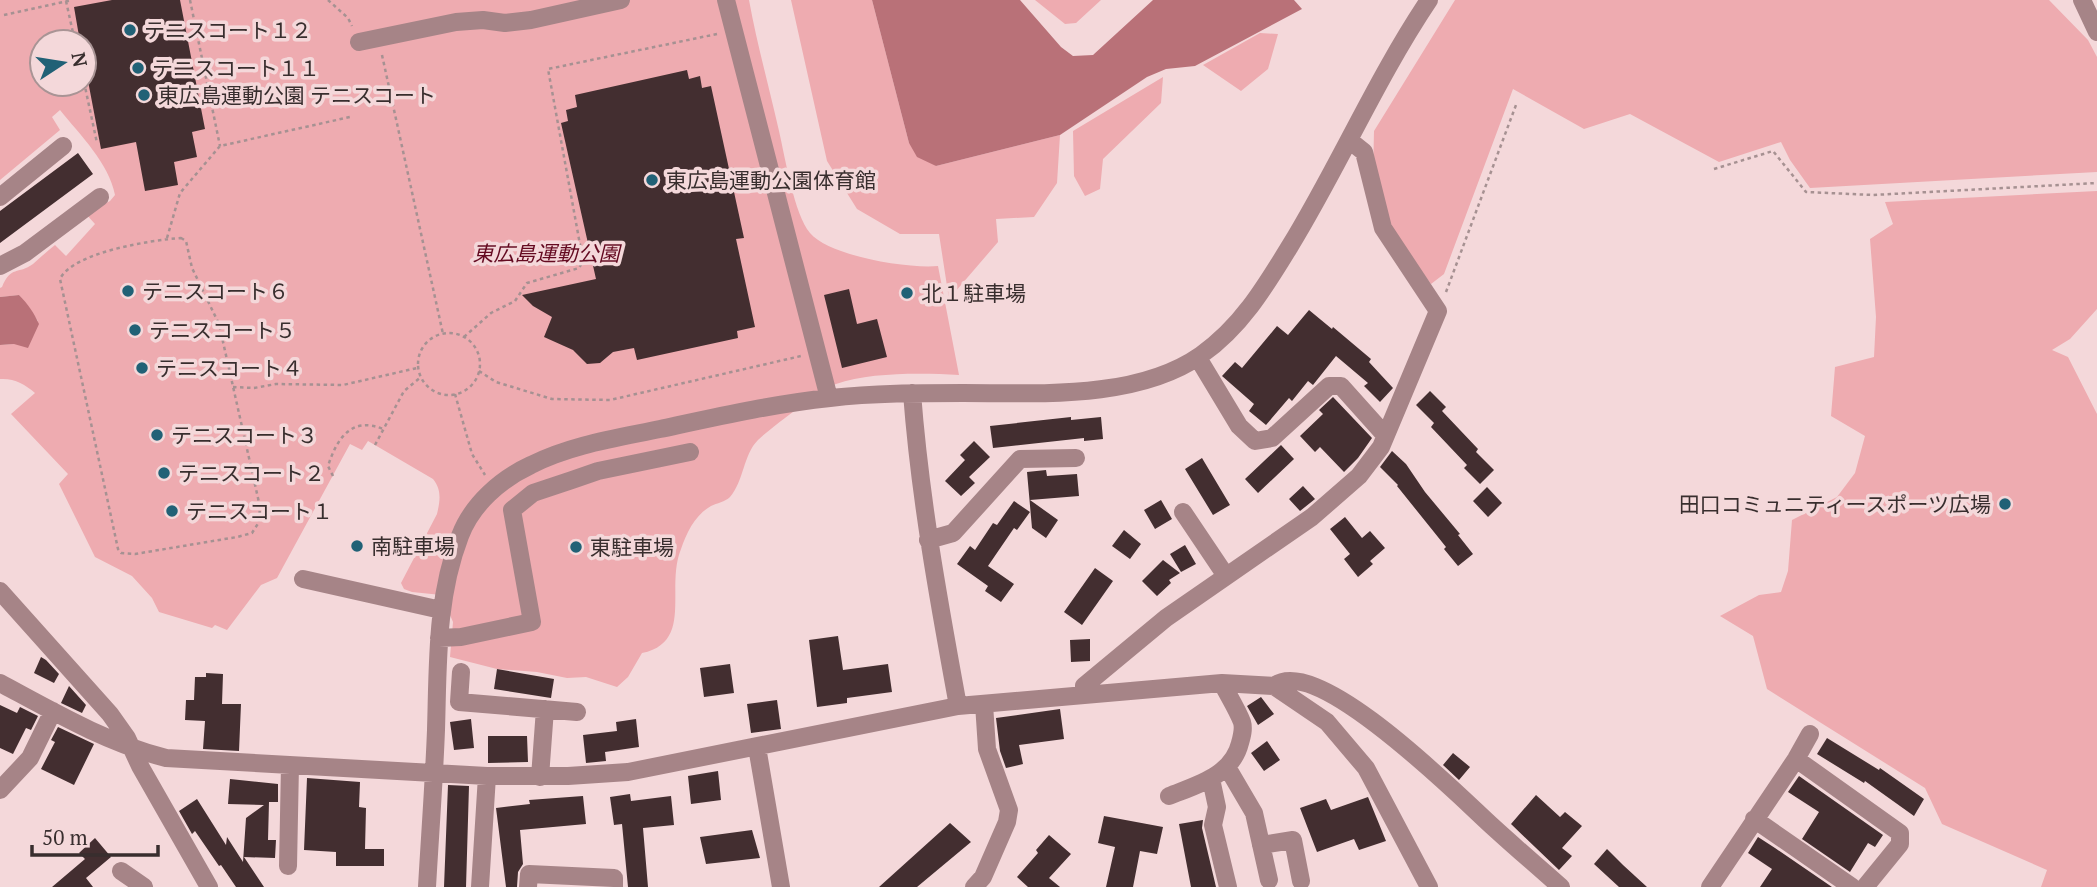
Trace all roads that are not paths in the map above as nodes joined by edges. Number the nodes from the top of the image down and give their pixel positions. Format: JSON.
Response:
{"nodes":[{"id":1,"x":621,"y":0,"type":"edge"},
{"id":2,"x":726,"y":0,"type":"edge"},
{"id":3,"x":1429,"y":0,"type":"edge"},
{"id":4,"x":2082,"y":0,"type":"edge"},
{"id":5,"x":2097,"y":32,"type":"edge"},
{"id":6,"x":359,"y":42,"type":"road end"},
{"id":7,"x":1349,"y":140,"type":"junction"},
{"id":8,"x":63,"y":146,"type":"dead end"},
{"id":9,"x":0,"y":197,"type":"edge"},
{"id":10,"x":100,"y":197,"type":"dead end"},
{"id":11,"x":0,"y":266,"type":"edge"},
{"id":12,"x":1198,"y":358,"type":"junction"},
{"id":13,"x":912,"y":393,"type":"junction"},
{"id":14,"x":829,"y":398,"type":"junction"},
{"id":15,"x":1384,"y":434,"type":"junction"},
{"id":16,"x":593,"y":444,"type":"junction"},
{"id":17,"x":690,"y":452,"type":"dead end"},
{"id":18,"x":1076,"y":458,"type":"dead end"},
{"id":19,"x":598,"y":471,"type":"junction"},
{"id":20,"x":1183,"y":512,"type":"dead end"},
{"id":21,"x":928,"y":540,"type":"junction"},
{"id":22,"x":1226,"y":576,"type":"junction"},
{"id":23,"x":303,"y":579,"type":"dead end"},
{"id":24,"x":0,"y":591,"type":"edge"},
{"id":25,"x":441,"y":610,"type":"junction"},
{"id":26,"x":439,"y":638,"type":"junction"},
{"id":27,"x":461,"y":672,"type":"dead end"},
{"id":28,"x":0,"y":683,"type":"edge"},
{"id":29,"x":1222,"y":683,"type":"junction"},
{"id":30,"x":1274,"y":686,"type":"junction"},
{"id":31,"x":1085,"y":695,"type":"junction"},
{"id":32,"x":984,"y":704,"type":"junction"},
{"id":33,"x":958,"y":706,"type":"junction"},
{"id":34,"x":545,"y":709,"type":"junction"},
{"id":35,"x":53,"y":711,"type":"junction"},
{"id":36,"x":577,"y":712,"type":"dead end"},
{"id":37,"x":1810,"y":734,"type":"dead end"},
{"id":38,"x":757,"y":747,"type":"junction"},
{"id":39,"x":133,"y":749,"type":"junction"},
{"id":40,"x":1796,"y":759,"type":"junction"},
{"id":41,"x":290,"y":765,"type":"junction"},
{"id":42,"x":1227,"y":767,"type":"junction"},
{"id":43,"x":434,"y":771,"type":"junction"},
{"id":44,"x":487,"y":776,"type":"junction"},
{"id":45,"x":540,"y":777,"type":"junction"},
{"id":46,"x":1211,"y":779,"type":"junction"},
{"id":47,"x":0,"y":790,"type":"edge"},
{"id":48,"x":1169,"y":796,"type":"dead end"},
{"id":49,"x":1754,"y":819,"type":"junction"},
{"id":50,"x":1261,"y":845,"type":"junction"},
{"id":51,"x":288,"y":866,"type":"dead end"},
{"id":52,"x":121,"y":871,"type":"dead end"},
{"id":53,"x":1269,"y":880,"type":"dead end"},
{"id":54,"x":1301,"y":881,"type":"dead end"},
{"id":55,"x":1714,"y":885,"type":"edge"},
{"id":56,"x":144,"y":887,"type":"edge"},
{"id":57,"x":209,"y":887,"type":"edge"},
{"id":58,"x":427,"y":887,"type":"edge"},
{"id":59,"x":480,"y":887,"type":"edge"},
{"id":60,"x":528,"y":887,"type":"edge"},
{"id":61,"x":614,"y":887,"type":"edge"},
{"id":62,"x":782,"y":887,"type":"edge"},
{"id":63,"x":974,"y":887,"type":"edge"},
{"id":64,"x":1228,"y":887,"type":"edge"},
{"id":65,"x":1429,"y":887,"type":"edge"},
{"id":66,"x":1561,"y":887,"type":"edge"},
{"id":67,"x":1852,"y":887,"type":"edge"},
{"id":68,"x":1865,"y":887,"type":"edge"}],
"edges":[{"from":1,"to":6,"type":"street"},
{"from":2,"to":14,"type":"street"},
{"from":3,"to":7,"type":"street"},
{"from":4,"to":5,"type":"street"},
{"from":7,"to":12,"type":"street"},
{"from":7,"to":15,"type":"street"},
{"from":8,"to":9,"type":"street"},
{"from":10,"to":11,"type":"street"},
{"from":12,"to":13,"type":"street"},
{"from":12,"to":15,"type":"street"},
{"from":13,"to":14,"type":"street"},
{"from":13,"to":21,"type":"street"},
{"from":14,"to":16,"type":"street"},
{"from":15,"to":22,"type":"street"},
{"from":16,"to":19,"type":"street"},
{"from":16,"to":25,"type":"street"},
{"from":17,"to":19,"type":"street"},
{"from":18,"to":21,"type":"street"},
{"from":19,"to":26,"type":"street"},
{"from":20,"to":22,"type":"street"},
{"from":21,"to":33,"type":"street"},
{"from":22,"to":31,"type":"street"},
{"from":23,"to":25,"type":"street"},
{"from":24,"to":39,"type":"street"},
{"from":25,"to":26,"type":"street"},
{"from":26,"to":43,"type":"street"},
{"from":27,"to":34,"type":"street"},
{"from":28,"to":35,"type":"street"},
{"from":29,"to":30,"type":"street"},
{"from":29,"to":31,"type":"street"},
{"from":29,"to":42,"type":"street"},
{"from":30,"to":65,"type":"street"},
{"from":30,"to":66,"type":"street"},
{"from":31,"to":32,"type":"street"},
{"from":32,"to":33,"type":"street"},
{"from":32,"to":63,"type":"street"},
{"from":33,"to":38,"type":"street"},
{"from":34,"to":36,"type":"street"},
{"from":34,"to":45,"type":"street"},
{"from":35,"to":39,"type":"street"},
{"from":35,"to":47,"type":"street"},
{"from":37,"to":40,"type":"street"},
{"from":38,"to":45,"type":"street"},
{"from":38,"to":62,"type":"street"},
{"from":39,"to":41,"type":"street"},
{"from":39,"to":57,"type":"street"},
{"from":40,"to":49,"type":"street"},
{"from":40,"to":68,"type":"street"},
{"from":41,"to":43,"type":"street"},
{"from":41,"to":51,"type":"street"},
{"from":42,"to":46,"type":"street"},
{"from":42,"to":50,"type":"street"},
{"from":43,"to":44,"type":"street"},
{"from":43,"to":58,"type":"street"},
{"from":44,"to":45,"type":"street"},
{"from":44,"to":59,"type":"street"},
{"from":46,"to":48,"type":"street"},
{"from":46,"to":64,"type":"street"},
{"from":49,"to":55,"type":"street"},
{"from":49,"to":67,"type":"street"},
{"from":50,"to":53,"type":"street"},
{"from":50,"to":54,"type":"street"},
{"from":52,"to":56,"type":"street"},
{"from":60,"to":61,"type":"street"}]}
